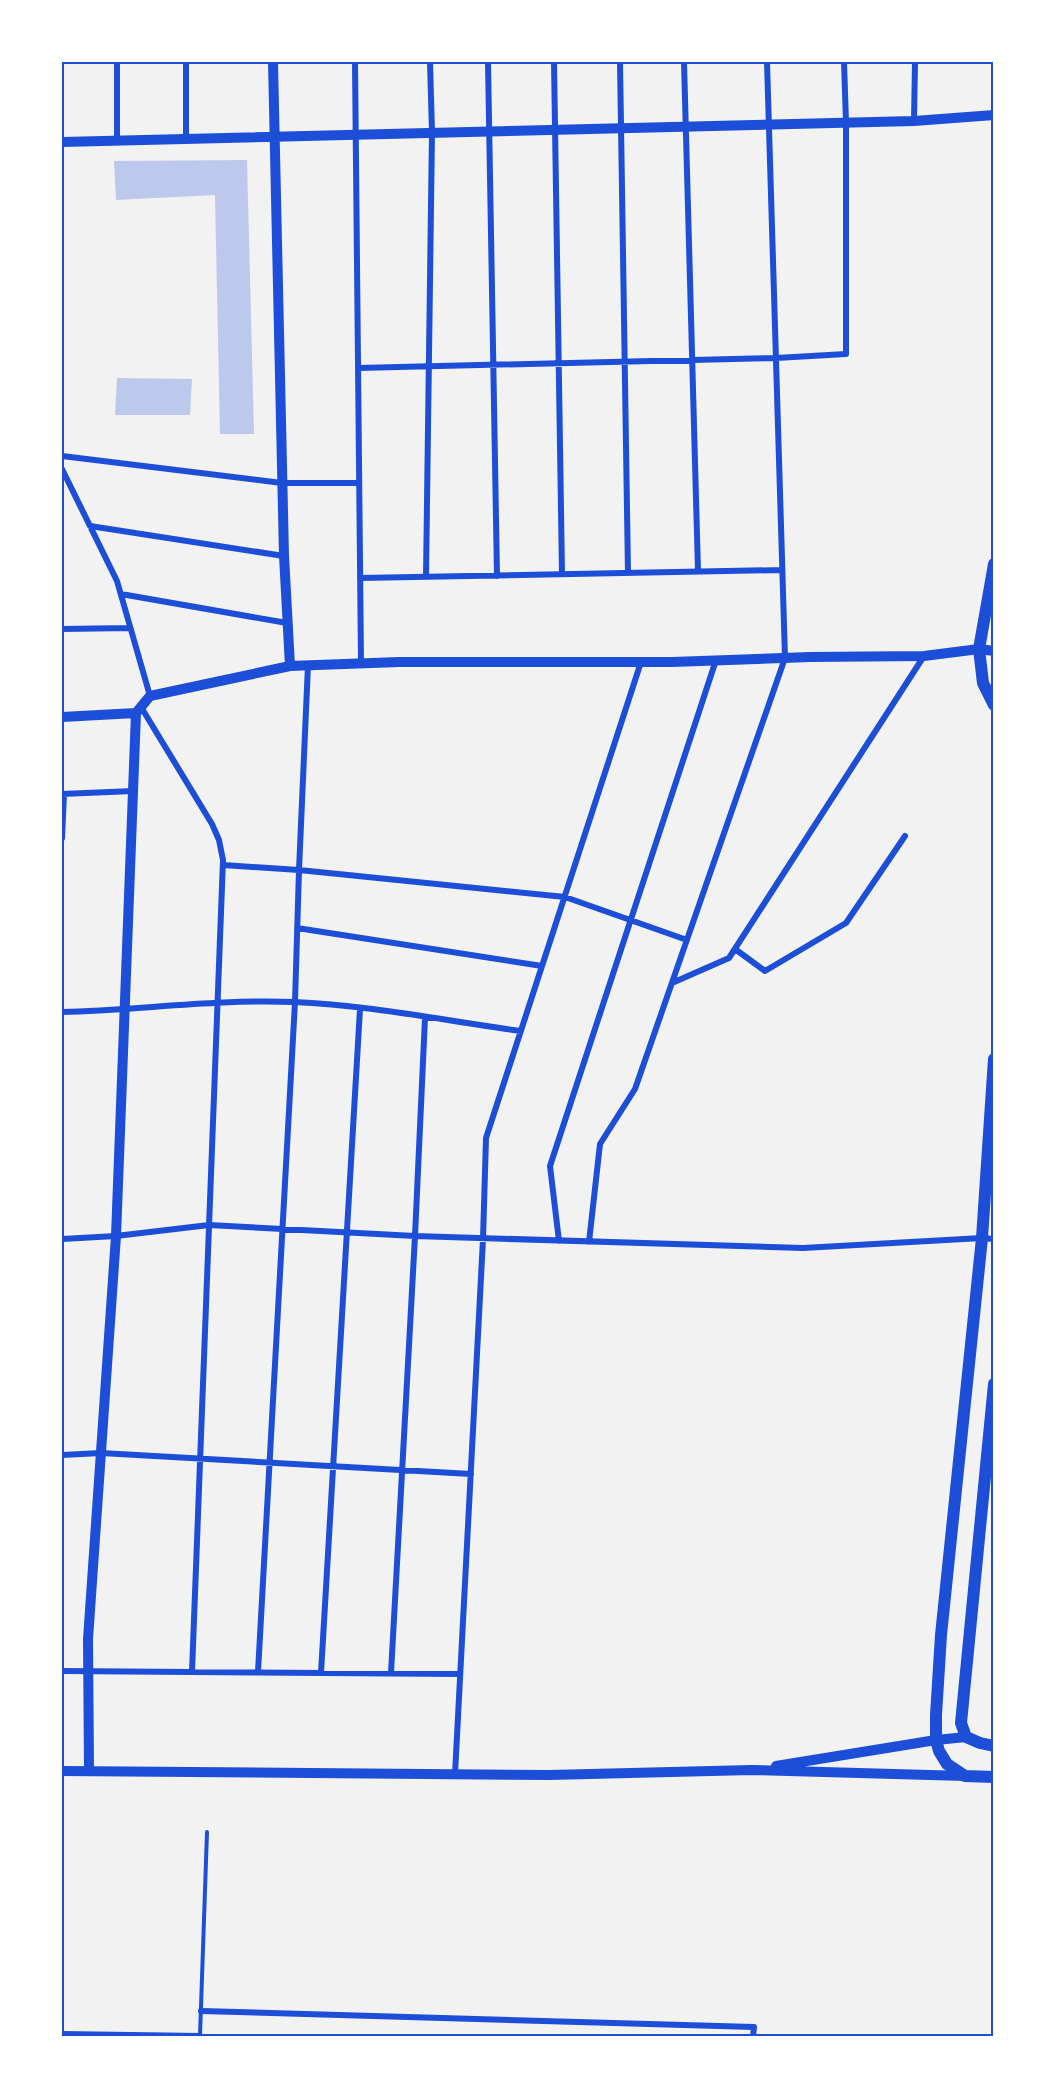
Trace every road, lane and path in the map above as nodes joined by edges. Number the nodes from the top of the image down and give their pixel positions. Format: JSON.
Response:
{"nodes":[{"id":1,"x":117,"y":62,"type":"edge"},
{"id":2,"x":186,"y":62,"type":"edge"},
{"id":3,"x":273,"y":62,"type":"edge"},
{"id":4,"x":355,"y":62,"type":"edge"},
{"id":5,"x":430,"y":62,"type":"edge"},
{"id":6,"x":488,"y":62,"type":"edge"},
{"id":7,"x":554,"y":62,"type":"edge"},
{"id":8,"x":620,"y":62,"type":"edge"},
{"id":9,"x":684,"y":62,"type":"edge"},
{"id":10,"x":767,"y":62,"type":"edge"},
{"id":11,"x":844,"y":62,"type":"edge"},
{"id":12,"x":915,"y":62,"type":"edge"},
{"id":13,"x":993,"y":115,"type":"edge"},
{"id":14,"x":914,"y":121,"type":"junction"},
{"id":15,"x":846,"y":122,"type":"junction"},
{"id":16,"x":769,"y":124,"type":"junction"},
{"id":17,"x":686,"y":126,"type":"junction"},
{"id":18,"x":621,"y":128,"type":"junction"},
{"id":19,"x":555,"y":129,"type":"junction"},
{"id":20,"x":490,"y":131,"type":"junction"},
{"id":21,"x":432,"y":132,"type":"junction"},
{"id":22,"x":356,"y":135,"type":"junction"},
{"id":23,"x":273,"y":136,"type":"junction"},
{"id":24,"x":186,"y":139,"type":"junction"},
{"id":25,"x":117,"y":140,"type":"junction"},
{"id":26,"x":62,"y":142,"type":"edge"},
{"id":27,"x":776,"y":357,"type":"junction"},
{"id":28,"x":692,"y":359,"type":"junction"},
{"id":29,"x":625,"y":362,"type":"junction"},
{"id":30,"x":559,"y":363,"type":"junction"},
{"id":31,"x":494,"y":365,"type":"junction"},
{"id":32,"x":429,"y":366,"type":"junction"},
{"id":33,"x":358,"y":368,"type":"junction"},
{"id":34,"x":62,"y":456,"type":"edge"},
{"id":35,"x":62,"y":469,"type":"edge"},
{"id":36,"x":282,"y":483,"type":"junction"},
{"id":37,"x":359,"y":483,"type":"junction"},
{"id":38,"x":62,"y":485,"type":"edge"},
{"id":39,"x":70,"y":485,"type":"junction"},
{"id":40,"x":90,"y":526,"type":"junction"},
{"id":41,"x":284,"y":556,"type":"junction"},
{"id":42,"x":993,"y":564,"type":"edge"},
{"id":43,"x":782,"y":570,"type":"junction"},
{"id":44,"x":698,"y":572,"type":"junction"},
{"id":45,"x":628,"y":573,"type":"junction"},
{"id":46,"x":562,"y":574,"type":"junction"},
{"id":47,"x":497,"y":576,"type":"junction"},
{"id":48,"x":426,"y":577,"type":"junction"},
{"id":49,"x":360,"y":578,"type":"junction"},
{"id":50,"x":121,"y":594,"type":"junction"},
{"id":51,"x":287,"y":623,"type":"junction"},
{"id":52,"x":130,"y":628,"type":"junction"},
{"id":53,"x":62,"y":629,"type":"edge"},
{"id":54,"x":979,"y":649,"type":"junction"},
{"id":55,"x":993,"y":651,"type":"edge"},
{"id":56,"x":924,"y":656,"type":"junction"},
{"id":57,"x":785,"y":658,"type":"junction"},
{"id":58,"x":716,"y":660,"type":"junction"},
{"id":59,"x":641,"y":662,"type":"junction"},
{"id":60,"x":361,"y":663,"type":"junction"},
{"id":61,"x":290,"y":666,"type":"junction"},
{"id":62,"x":308,"y":666,"type":"junction"},
{"id":63,"x":150,"y":696,"type":"junction"},
{"id":64,"x":993,"y":705,"type":"edge"},
{"id":65,"x":138,"y":710,"type":"junction"},
{"id":66,"x":62,"y":717,"type":"edge"},
{"id":67,"x":133,"y":791,"type":"junction"},
{"id":68,"x":63,"y":794,"type":"edge"},
{"id":69,"x":905,"y":836,"type":"dead end"},
{"id":70,"x":62,"y":838,"type":"edge"},
{"id":71,"x":223,"y":865,"type":"junction"},
{"id":72,"x":299,"y":870,"type":"junction"},
{"id":73,"x":565,"y":897,"type":"junction"},
{"id":74,"x":630,"y":920,"type":"junction"},
{"id":75,"x":297,"y":928,"type":"junction"},
{"id":76,"x":687,"y":940,"type":"junction"},
{"id":77,"x":735,"y":949,"type":"junction"},
{"id":78,"x":542,"y":966,"type":"junction"},
{"id":79,"x":672,"y":982,"type":"junction"},
{"id":80,"x":218,"y":1002,"type":"junction"},
{"id":81,"x":296,"y":1002,"type":"junction"},
{"id":82,"x":360,"y":1009,"type":"junction"},
{"id":83,"x":125,"y":1010,"type":"junction"},
{"id":84,"x":62,"y":1012,"type":"edge"},
{"id":85,"x":425,"y":1018,"type":"junction"},
{"id":86,"x":521,"y":1031,"type":"junction"},
{"id":87,"x":993,"y":1059,"type":"edge"},
{"id":88,"x":209,"y":1225,"type":"junction"},
{"id":89,"x":284,"y":1229,"type":"junction"},
{"id":90,"x":346,"y":1233,"type":"junction"},
{"id":91,"x":116,"y":1236,"type":"junction"},
{"id":92,"x":415,"y":1236,"type":"junction"},
{"id":93,"x":988,"y":1238,"type":"edge"},
{"id":94,"x":62,"y":1239,"type":"edge"},
{"id":95,"x":483,"y":1239,"type":"junction"},
{"id":96,"x":559,"y":1241,"type":"junction"},
{"id":97,"x":589,"y":1242,"type":"junction"},
{"id":98,"x":993,"y":1384,"type":"edge"},
{"id":99,"x":101,"y":1454,"type":"junction"},
{"id":100,"x":62,"y":1455,"type":"edge"},
{"id":101,"x":200,"y":1459,"type":"junction"},
{"id":102,"x":270,"y":1463,"type":"junction"},
{"id":103,"x":333,"y":1466,"type":"junction"},
{"id":104,"x":401,"y":1470,"type":"junction"},
{"id":105,"x":471,"y":1474,"type":"junction"},
{"id":106,"x":62,"y":1671,"type":"edge"},
{"id":107,"x":88,"y":1671,"type":"junction"},
{"id":108,"x":192,"y":1672,"type":"junction"},
{"id":109,"x":258,"y":1672,"type":"junction"},
{"id":110,"x":321,"y":1673,"type":"junction"},
{"id":111,"x":391,"y":1673,"type":"junction"},
{"id":112,"x":460,"y":1674,"type":"junction"},
{"id":113,"x":966,"y":1737,"type":"junction"},
{"id":114,"x":936,"y":1740,"type":"junction"},
{"id":115,"x":993,"y":1746,"type":"edge"},
{"id":116,"x":88,"y":1770,"type":"junction"},
{"id":117,"x":752,"y":1770,"type":"junction"},
{"id":118,"x":62,"y":1771,"type":"edge"},
{"id":119,"x":455,"y":1774,"type":"junction"},
{"id":120,"x":965,"y":1776,"type":"junction"},
{"id":121,"x":993,"y":1777,"type":"edge"},
{"id":122,"x":207,"y":1832,"type":"dead end"},
{"id":123,"x":201,"y":2011,"type":"junction"},
{"id":124,"x":62,"y":2033,"type":"edge"},
{"id":125,"x":200,"y":2036,"type":"edge"},
{"id":126,"x":753,"y":2037,"type":"edge"}],
"edges":[{"from":1,"to":25,"type":"street"},
{"from":2,"to":24,"type":"street"},
{"from":3,"to":23,"type":"street"},
{"from":4,"to":22,"type":"street"},
{"from":5,"to":21,"type":"street"},
{"from":6,"to":20,"type":"street"},
{"from":7,"to":19,"type":"street"},
{"from":8,"to":18,"type":"street"},
{"from":9,"to":17,"type":"street"},
{"from":10,"to":16,"type":"street"},
{"from":11,"to":15,"type":"street"},
{"from":12,"to":14,"type":"street"},
{"from":13,"to":14,"type":"street"},
{"from":14,"to":15,"type":"street"},
{"from":15,"to":16,"type":"street"},
{"from":15,"to":27,"type":"street"},
{"from":16,"to":17,"type":"street"},
{"from":16,"to":27,"type":"street"},
{"from":17,"to":18,"type":"street"},
{"from":17,"to":28,"type":"street"},
{"from":18,"to":19,"type":"street"},
{"from":18,"to":29,"type":"street"},
{"from":19,"to":20,"type":"street"},
{"from":19,"to":30,"type":"street"},
{"from":20,"to":21,"type":"street"},
{"from":20,"to":31,"type":"street"},
{"from":21,"to":22,"type":"street"},
{"from":21,"to":32,"type":"street"},
{"from":22,"to":23,"type":"street"},
{"from":22,"to":33,"type":"street"},
{"from":23,"to":24,"type":"street"},
{"from":23,"to":36,"type":"street"},
{"from":24,"to":25,"type":"street"},
{"from":25,"to":26,"type":"street"},
{"from":27,"to":28,"type":"street"},
{"from":27,"to":43,"type":"street"},
{"from":28,"to":29,"type":"street"},
{"from":28,"to":44,"type":"street"},
{"from":29,"to":30,"type":"street"},
{"from":29,"to":45,"type":"street"},
{"from":30,"to":31,"type":"street"},
{"from":30,"to":46,"type":"street"},
{"from":31,"to":32,"type":"street"},
{"from":31,"to":47,"type":"street"},
{"from":32,"to":33,"type":"street"},
{"from":32,"to":48,"type":"street"},
{"from":33,"to":37,"type":"street"},
{"from":34,"to":36,"type":"street"},
{"from":35,"to":39,"type":"street"},
{"from":36,"to":37,"type":"street"},
{"from":36,"to":41,"type":"street"},
{"from":37,"to":49,"type":"street"},
{"from":38,"to":39,"type":"street"},
{"from":39,"to":40,"type":"street"},
{"from":40,"to":41,"type":"street"},
{"from":40,"to":50,"type":"street"},
{"from":41,"to":51,"type":"street"},
{"from":42,"to":54,"type":"main road"},
{"from":43,"to":44,"type":"street"},
{"from":43,"to":57,"type":"street"},
{"from":44,"to":45,"type":"street"},
{"from":45,"to":46,"type":"street"},
{"from":46,"to":47,"type":"street"},
{"from":47,"to":48,"type":"street"},
{"from":48,"to":49,"type":"street"},
{"from":49,"to":60,"type":"street"},
{"from":50,"to":51,"type":"street"},
{"from":50,"to":52,"type":"street"},
{"from":51,"to":61,"type":"street"},
{"from":52,"to":53,"type":"street"},
{"from":52,"to":63,"type":"street"},
{"from":54,"to":55,"type":"street"},
{"from":54,"to":56,"type":"street"},
{"from":54,"to":64,"type":"main road"},
{"from":56,"to":57,"type":"street"},
{"from":56,"to":77,"type":"street"},
{"from":57,"to":58,"type":"street"},
{"from":57,"to":76,"type":"street"},
{"from":58,"to":59,"type":"street"},
{"from":58,"to":74,"type":"street"},
{"from":59,"to":60,"type":"street"},
{"from":59,"to":73,"type":"street"},
{"from":60,"to":62,"type":"street"},
{"from":61,"to":62,"type":"street"},
{"from":61,"to":63,"type":"street"},
{"from":62,"to":72,"type":"street"},
{"from":63,"to":65,"type":"street"},
{"from":65,"to":66,"type":"street"},
{"from":65,"to":67,"type":"street"},
{"from":65,"to":71,"type":"street"},
{"from":67,"to":68,"type":"street"},
{"from":67,"to":83,"type":"street"},
{"from":68,"to":70,"type":"street"},
{"from":69,"to":77,"type":"street"},
{"from":71,"to":72,"type":"street"},
{"from":71,"to":80,"type":"street"},
{"from":72,"to":73,"type":"street"},
{"from":72,"to":75,"type":"street"},
{"from":73,"to":74,"type":"street"},
{"from":73,"to":78,"type":"street"},
{"from":74,"to":76,"type":"street"},
{"from":74,"to":96,"type":"street"},
{"from":75,"to":78,"type":"street"},
{"from":75,"to":81,"type":"street"},
{"from":76,"to":79,"type":"street"},
{"from":77,"to":79,"type":"street"},
{"from":78,"to":86,"type":"street"},
{"from":79,"to":97,"type":"street"},
{"from":80,"to":81,"type":"street"},
{"from":80,"to":83,"type":"street"},
{"from":80,"to":88,"type":"street"},
{"from":81,"to":82,"type":"street"},
{"from":81,"to":89,"type":"street"},
{"from":82,"to":85,"type":"street"},
{"from":82,"to":90,"type":"street"},
{"from":83,"to":84,"type":"street"},
{"from":83,"to":91,"type":"street"},
{"from":85,"to":86,"type":"street"},
{"from":85,"to":92,"type":"street"},
{"from":86,"to":95,"type":"street"},
{"from":87,"to":93,"type":"main road"},
{"from":88,"to":89,"type":"street"},
{"from":88,"to":91,"type":"street"},
{"from":88,"to":101,"type":"street"},
{"from":89,"to":90,"type":"street"},
{"from":89,"to":102,"type":"street"},
{"from":90,"to":92,"type":"street"},
{"from":90,"to":103,"type":"street"},
{"from":91,"to":94,"type":"street"},
{"from":91,"to":99,"type":"street"},
{"from":92,"to":95,"type":"street"},
{"from":92,"to":104,"type":"street"},
{"from":93,"to":97,"type":"street"},
{"from":93,"to":114,"type":"main road"},
{"from":95,"to":96,"type":"street"},
{"from":95,"to":105,"type":"street"},
{"from":96,"to":97,"type":"street"},
{"from":98,"to":113,"type":"main road"},
{"from":99,"to":100,"type":"street"},
{"from":99,"to":101,"type":"street"},
{"from":99,"to":107,"type":"street"},
{"from":101,"to":102,"type":"street"},
{"from":101,"to":108,"type":"street"},
{"from":102,"to":103,"type":"street"},
{"from":102,"to":109,"type":"street"},
{"from":103,"to":104,"type":"street"},
{"from":103,"to":110,"type":"street"},
{"from":104,"to":105,"type":"street"},
{"from":104,"to":111,"type":"street"},
{"from":105,"to":112,"type":"street"},
{"from":106,"to":107,"type":"street"},
{"from":107,"to":108,"type":"street"},
{"from":107,"to":116,"type":"street"},
{"from":108,"to":109,"type":"street"},
{"from":109,"to":110,"type":"street"},
{"from":110,"to":111,"type":"street"},
{"from":111,"to":112,"type":"street"},
{"from":112,"to":119,"type":"street"},
{"from":113,"to":114,"type":"street"},
{"from":113,"to":115,"type":"main road"},
{"from":114,"to":117,"type":"street"},
{"from":114,"to":120,"type":"main road"},
{"from":116,"to":118,"type":"street"},
{"from":116,"to":119,"type":"street"},
{"from":117,"to":119,"type":"street"},
{"from":117,"to":120,"type":"street"},
{"from":120,"to":121,"type":"main road"},
{"from":122,"to":123,"type":"lane"},
{"from":123,"to":125,"type":"lane"},
{"from":123,"to":126,"type":"street"},
{"from":124,"to":125,"type":"lane"}]}
